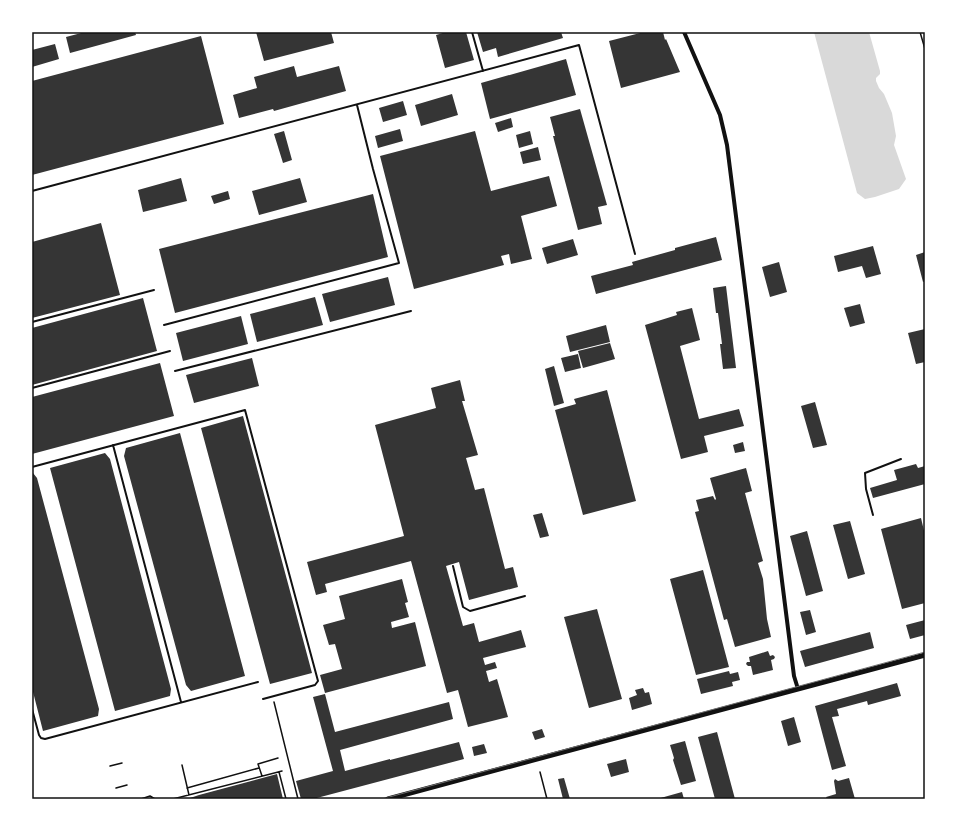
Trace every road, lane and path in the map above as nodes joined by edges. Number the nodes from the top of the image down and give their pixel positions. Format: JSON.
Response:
{"nodes":[{"id":1,"x":472,"y":32,"type":"edge"},
{"id":2,"x":684,"y":32,"type":"edge"},
{"id":3,"x":920,"y":32,"type":"edge"},
{"id":4,"x":925,"y":49,"type":"edge"},
{"id":5,"x":483,"y":71,"type":"junction"},
{"id":6,"x":357,"y":104,"type":"junction"},
{"id":7,"x":32,"y":192,"type":"edge"},
{"id":8,"x":635,"y":254,"type":"dead end"},
{"id":9,"x":154,"y":290,"type":"dead end"},
{"id":10,"x":411,"y":311,"type":"dead end"},
{"id":11,"x":32,"y":322,"type":"edge"},
{"id":12,"x":164,"y":325,"type":"dead end"},
{"id":13,"x":170,"y":351,"type":"dead end"},
{"id":14,"x":175,"y":371,"type":"dead end"},
{"id":15,"x":32,"y":388,"type":"edge"},
{"id":16,"x":113,"y":445,"type":"junction"},
{"id":17,"x":901,"y":459,"type":"dead end"},
{"id":18,"x":32,"y":466,"type":"edge"},
{"id":19,"x":873,"y":515,"type":"dead end"},
{"id":20,"x":453,"y":566,"type":"dead end"},
{"id":21,"x":525,"y":596,"type":"dead end"},
{"id":22,"x":925,"y":655,"type":"edge"},
{"id":23,"x":258,"y":682,"type":"dead end"},
{"id":24,"x":798,"y":689,"type":"junction"},
{"id":25,"x":273,"y":696,"type":"junction"},
{"id":26,"x":263,"y":699,"type":"dead end"},
{"id":27,"x":181,"y":702,"type":"junction"},
{"id":28,"x":32,"y":709,"type":"edge"},
{"id":29,"x":278,"y":758,"type":"dead end"},
{"id":30,"x":122,"y":763,"type":"dead end"},
{"id":31,"x":182,"y":765,"type":"dead end"},
{"id":32,"x":110,"y":766,"type":"dead end"},
{"id":33,"x":260,"y":768,"type":"junction"},
{"id":34,"x":282,"y":771,"type":"dead end"},
{"id":35,"x":279,"y":772,"type":"junction"},
{"id":36,"x":540,"y":772,"type":"dead end"},
{"id":37,"x":262,"y":776,"type":"junction"},
{"id":38,"x":127,"y":785,"type":"dead end"},
{"id":39,"x":116,"y":788,"type":"dead end"},
{"id":40,"x":187,"y":788,"type":"junction"},
{"id":41,"x":189,"y":795,"type":"junction"},
{"id":42,"x":140,"y":799,"type":"edge"},
{"id":43,"x":155,"y":799,"type":"edge"},
{"id":44,"x":173,"y":799,"type":"edge"},
{"id":45,"x":286,"y":799,"type":"edge"},
{"id":46,"x":298,"y":799,"type":"edge"},
{"id":47,"x":388,"y":799,"type":"edge"},
{"id":48,"x":546,"y":799,"type":"edge"}],
"edges":[{"from":1,"to":5,"type":"lane"},
{"from":2,"to":24,"type":"street"},
{"from":3,"to":4,"type":"path"},
{"from":5,"to":6,"type":"lane"},
{"from":5,"to":8,"type":"lane"},
{"from":6,"to":7,"type":"lane"},
{"from":6,"to":12,"type":"lane"},
{"from":9,"to":11,"type":"lane"},
{"from":10,"to":14,"type":"lane"},
{"from":13,"to":15,"type":"lane"},
{"from":16,"to":18,"type":"lane"},
{"from":16,"to":25,"type":"lane"},
{"from":16,"to":27,"type":"lane"},
{"from":17,"to":19,"type":"lane"},
{"from":20,"to":21,"type":"lane"},
{"from":22,"to":24,"type":"street"},
{"from":23,"to":27,"type":"lane"},
{"from":24,"to":47,"type":"street"},
{"from":25,"to":26,"type":"lane"},
{"from":25,"to":46,"type":"path"},
{"from":27,"to":28,"type":"lane"},
{"from":29,"to":33,"type":"path"},
{"from":30,"to":32,"type":"path"},
{"from":31,"to":40,"type":"path"},
{"from":33,"to":37,"type":"path"},
{"from":33,"to":40,"type":"path"},
{"from":34,"to":35,"type":"path"},
{"from":35,"to":37,"type":"path"},
{"from":35,"to":45,"type":"path"},
{"from":36,"to":48,"type":"path"},
{"from":37,"to":41,"type":"path"},
{"from":38,"to":39,"type":"path"},
{"from":40,"to":41,"type":"path"},
{"from":41,"to":44,"type":"path"},
{"from":42,"to":43,"type":"path"}]}
